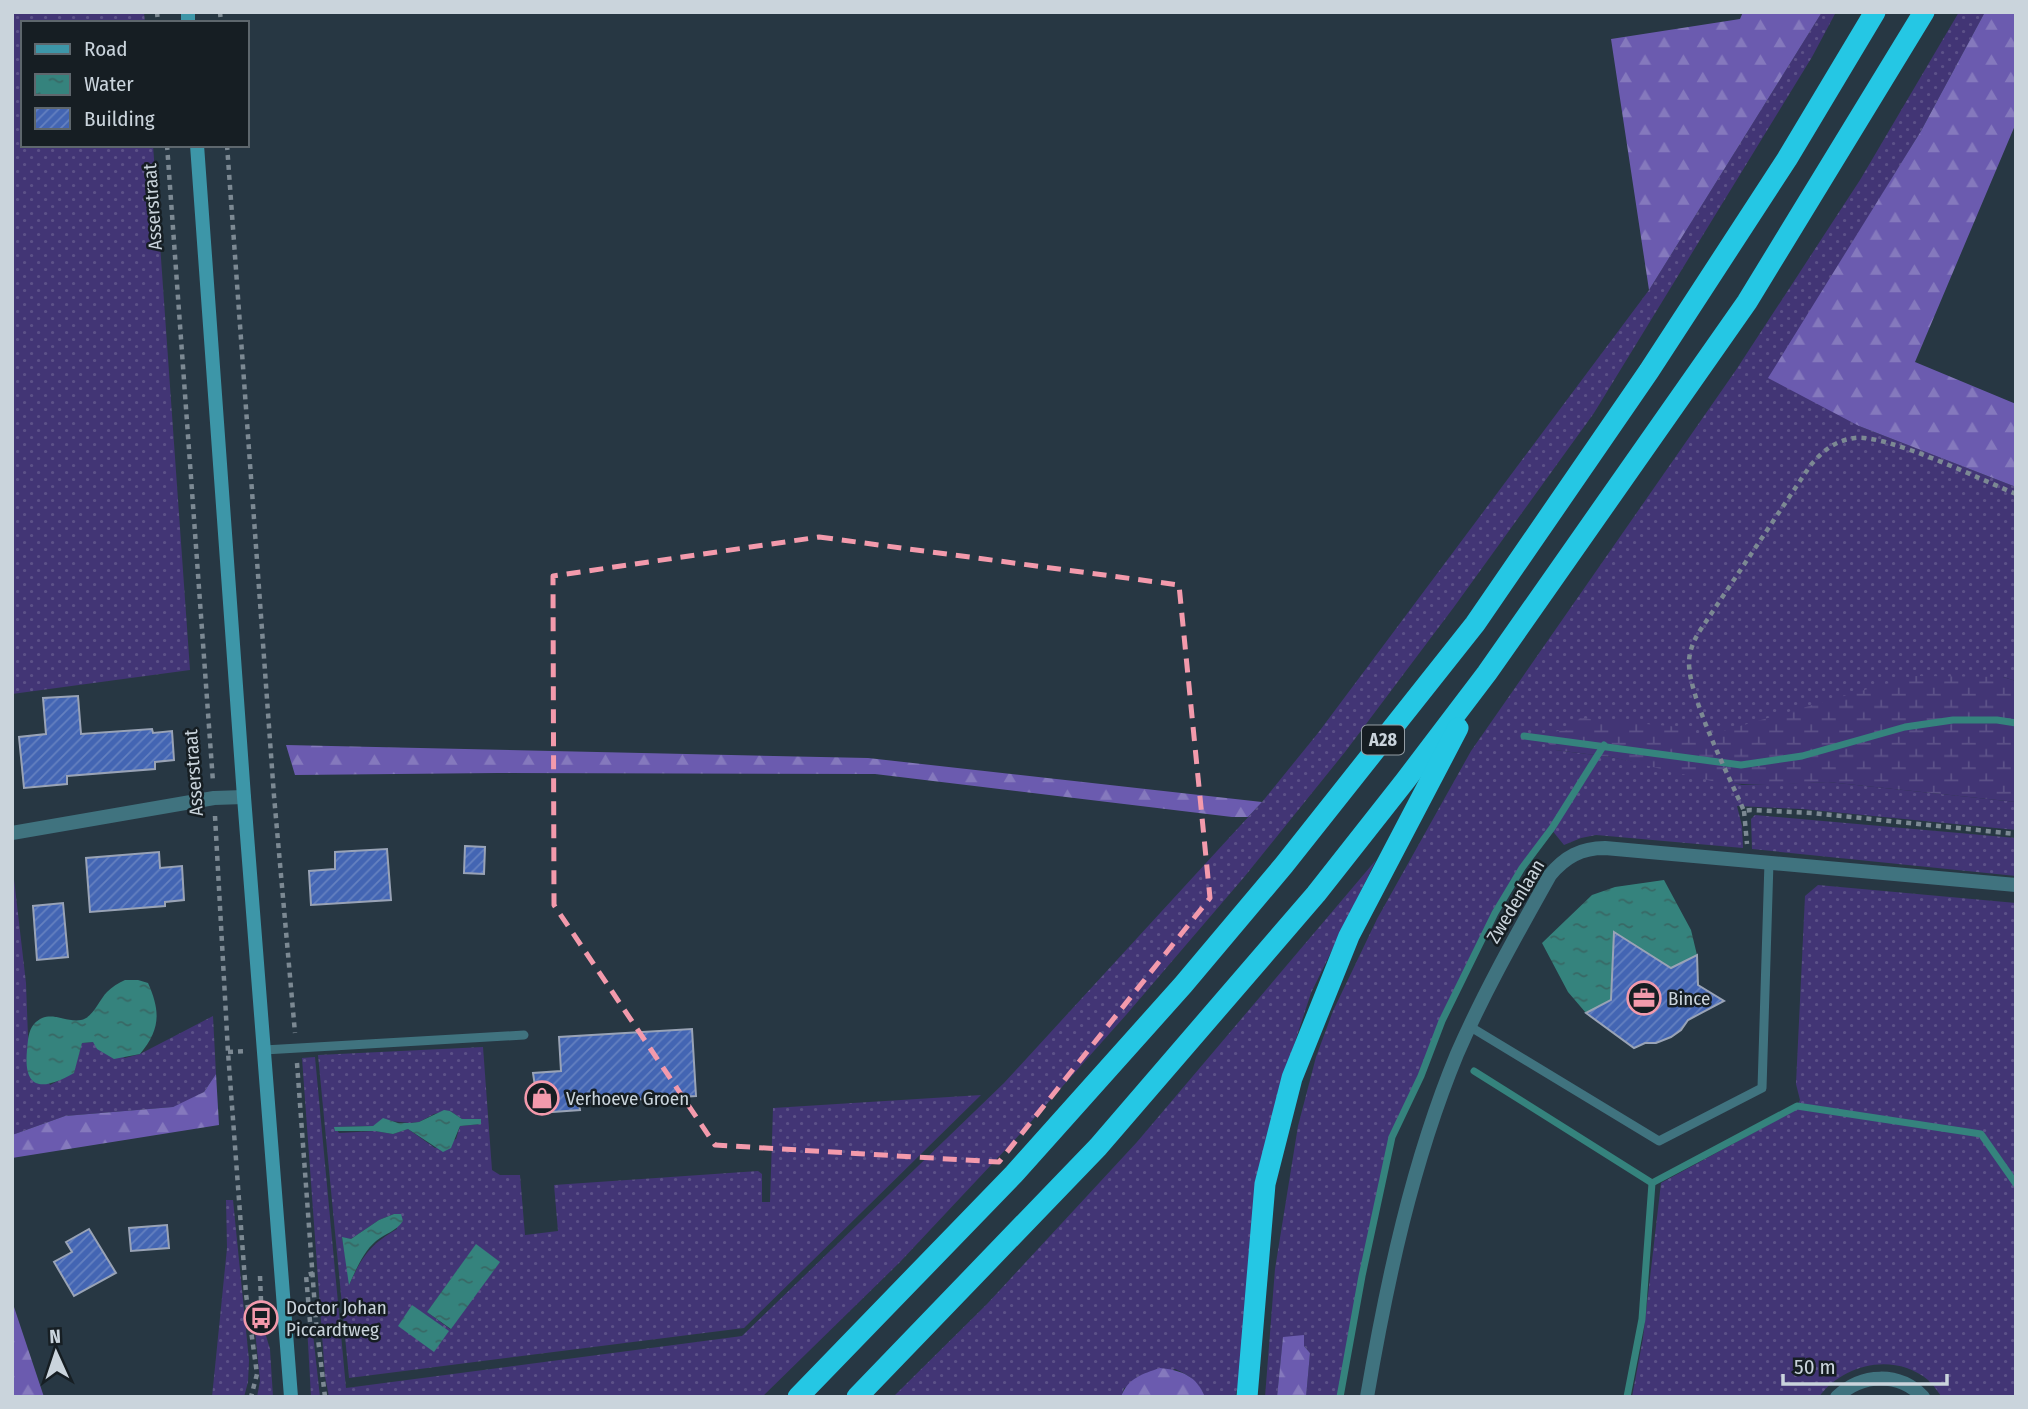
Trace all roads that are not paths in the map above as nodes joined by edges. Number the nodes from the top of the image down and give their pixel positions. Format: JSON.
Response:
{"nodes":[{"id":1,"x":1875,"y":12,"type":"edge"},
{"id":2,"x":1924,"y":12,"type":"edge"},
{"id":3,"x":197,"y":147,"type":"edge"},
{"id":4,"x":1487,"y":673,"type":"junction"},
{"id":5,"x":244,"y":797,"type":"junction"},
{"id":6,"x":12,"y":833,"type":"edge"},
{"id":7,"x":1769,"y":862,"type":"junction"},
{"id":8,"x":2016,"y":886,"type":"edge"},
{"id":9,"x":1469,"y":1026,"type":"junction"},
{"id":10,"x":524,"y":1035,"type":"dead end"},
{"id":11,"x":264,"y":1050,"type":"junction"},
{"id":12,"x":291,"y":1397,"type":"edge"},
{"id":13,"x":798,"y":1397,"type":"edge"},
{"id":14,"x":857,"y":1397,"type":"edge"},
{"id":15,"x":1247,"y":1397,"type":"edge"},
{"id":16,"x":1367,"y":1397,"type":"edge"},
{"id":17,"x":1837,"y":1397,"type":"edge"},
{"id":18,"x":1923,"y":1397,"type":"edge"}],
"edges":[{"from":1,"to":13,"type":"highway","number":"A28"},
{"from":2,"to":4,"type":"highway","number":"A28"},
{"from":3,"to":5,"type":"main road"},
{"from":4,"to":14,"type":"highway","number":"A28"},
{"from":4,"to":15,"type":"highway","number":"A28"},
{"from":5,"to":6,"type":"street"},
{"from":5,"to":11,"type":"main road"},
{"from":7,"to":8,"type":"street","name":"Zwedenlaan"},
{"from":7,"to":9,"type":"street","name":"Zwedenlaan"},
{"from":7,"to":9,"type":"lane"},
{"from":9,"to":16,"type":"street","name":"Zwedenlaan"},
{"from":10,"to":11,"type":"lane"},
{"from":11,"to":12,"type":"main road"},
{"from":17,"to":18,"type":"street"}]}
